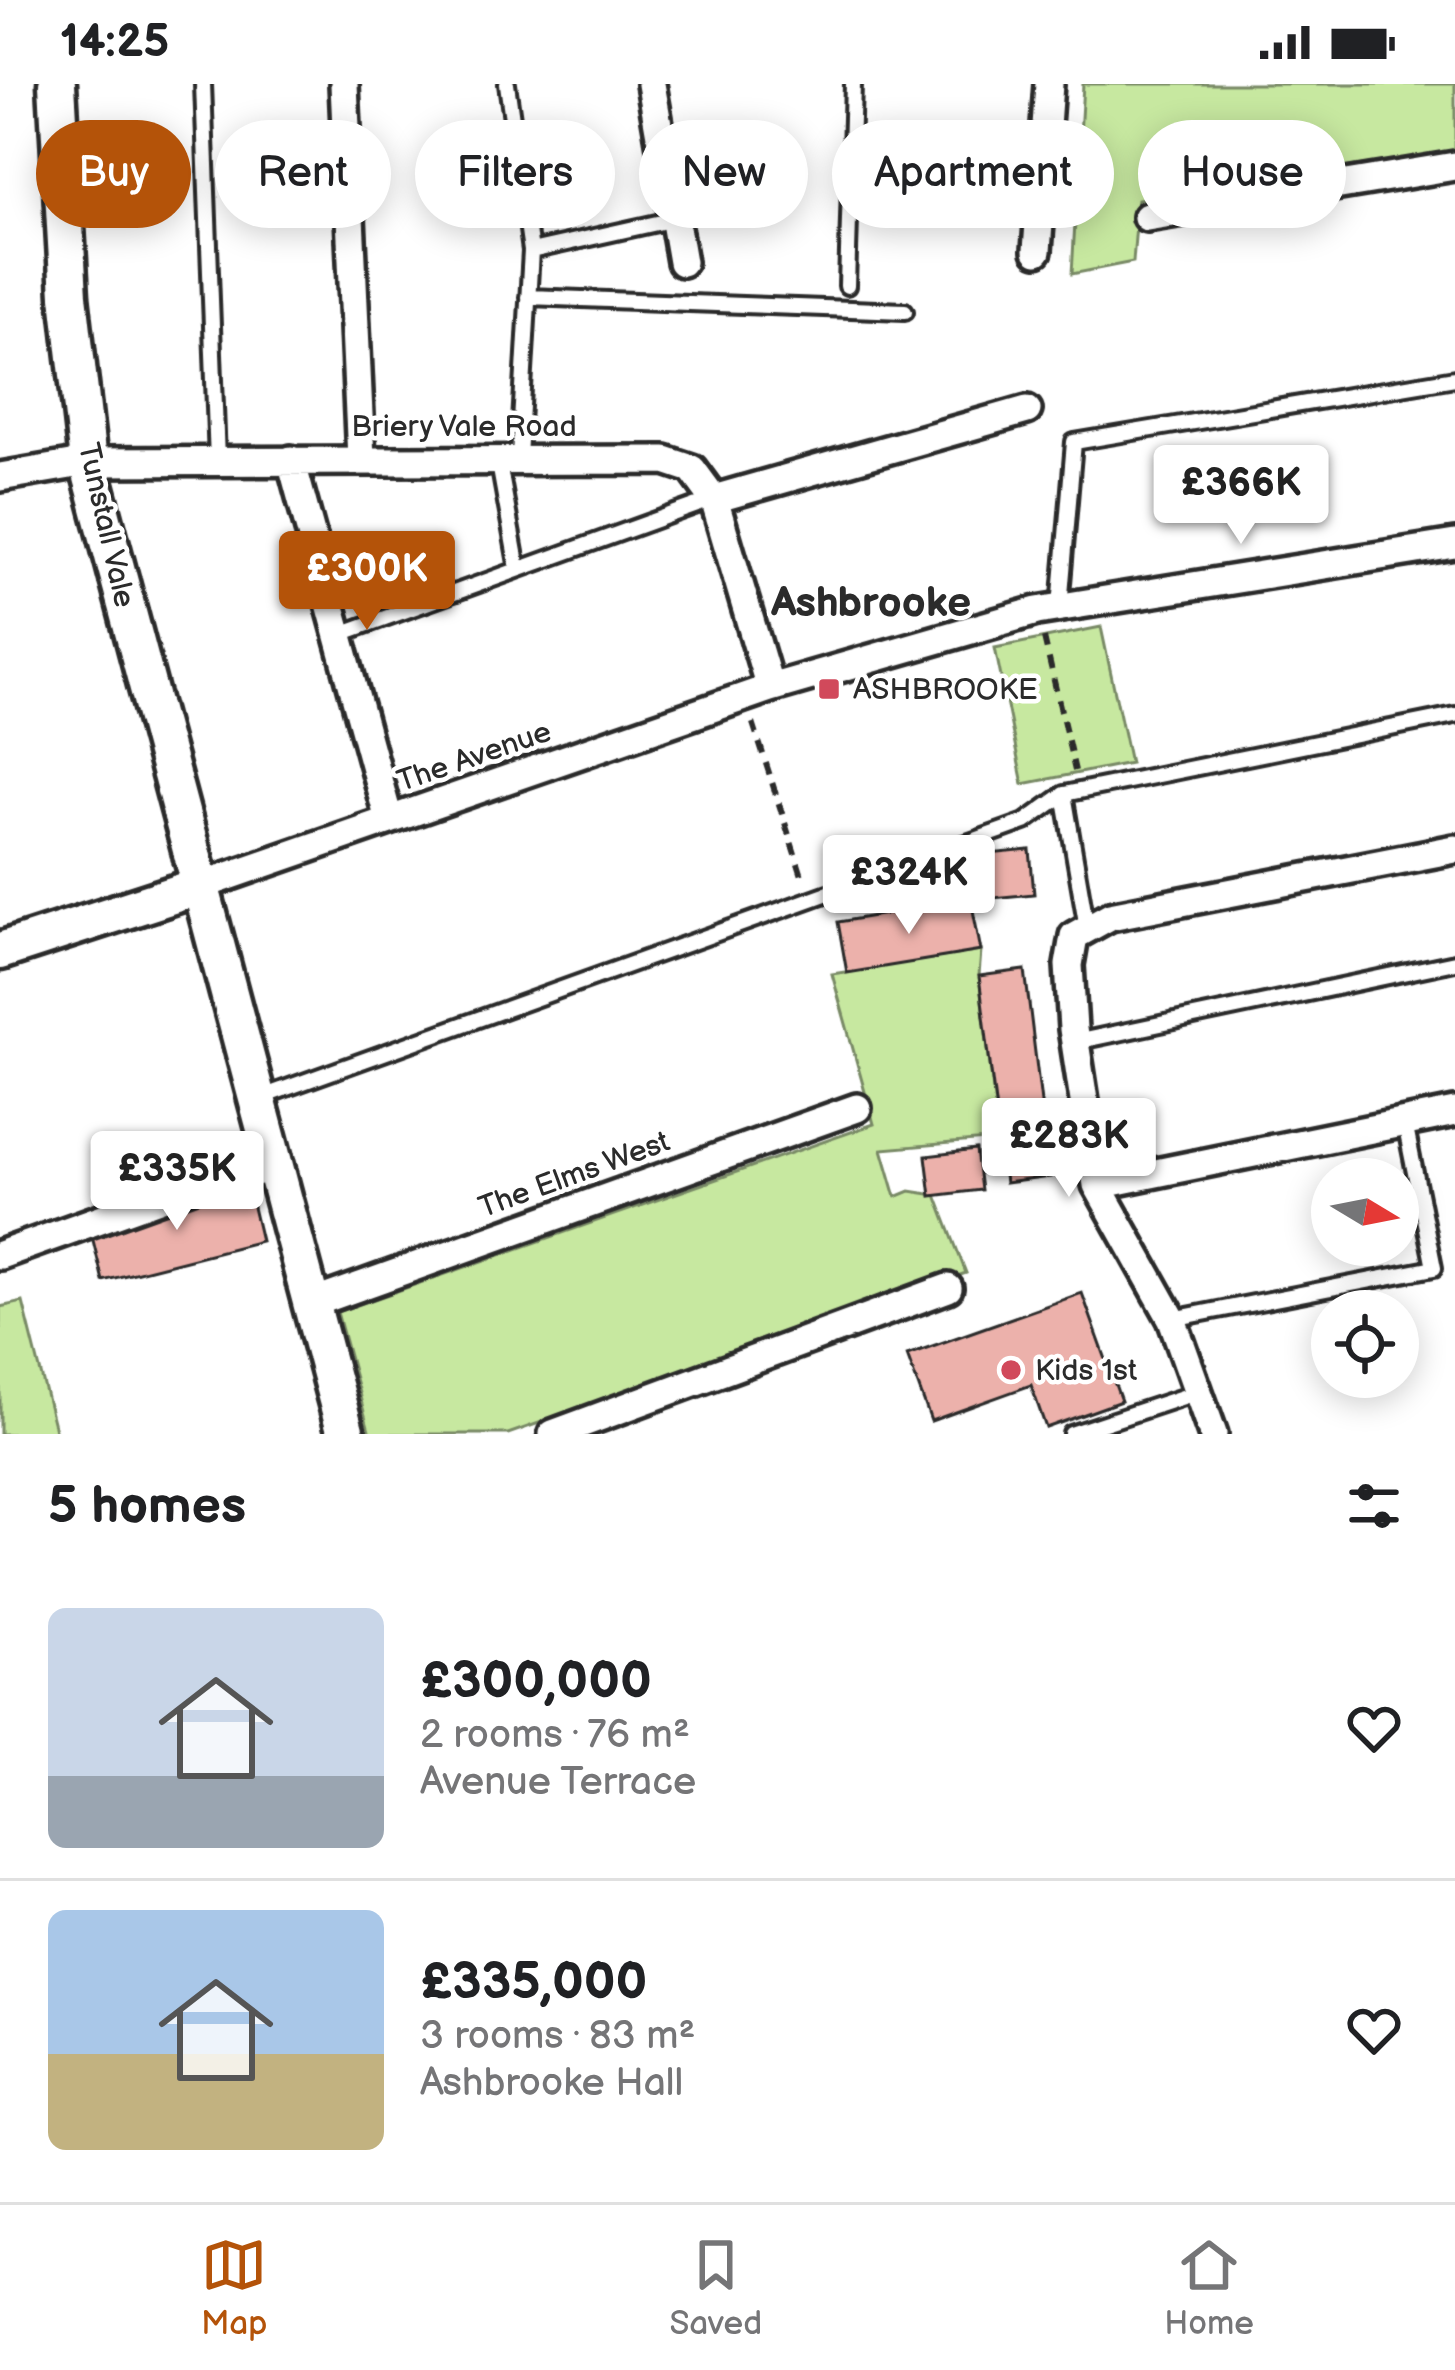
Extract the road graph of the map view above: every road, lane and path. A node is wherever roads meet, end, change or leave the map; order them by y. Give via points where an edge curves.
1 (57, 84) edge
2 (203, 84) edge
3 (344, 84) edge
4 (507, 84) edge
5 (651, 84) edge
6 (853, 84) edge
7 (1049, 84) edge
8 (657, 120) edge
9 (1455, 166) edge
10 (1346, 184) edge
11 (639, 227) edge
12 (676, 228) edge
13 (531, 251) junction
14 (1037, 251) dead end
15 (682, 262) dead end
16 (848, 286) dead end
17 (528, 297) junction
18 (905, 311) dead end
19 (1455, 379) edge
20 (1027, 410) dead end
21 (508, 458) junction
22 (361, 459) junction
23 (291, 460) junction
24 (217, 461) junction
25 (88, 463) junction
26 (0, 477) edge
27 (714, 500) junction
28 (1455, 544) edge
29 (518, 569) junction
30 (1049, 609) junction
31 (335, 636) junction
32 (757, 692) junction
33 (1455, 715) edge
34 (1072, 792) junction
35 (389, 820) junction
36 (1455, 849) edge
37 (200, 886) junction
38 (810, 899) junction
39 (1080, 932) junction
40 (0, 951) edge
41 (1455, 962) edge
42 (1076, 1042) junction
43 (258, 1099) junction
44 (857, 1108) dead end
45 (1455, 1112) edge
46 (1405, 1123) junction
47 (276, 1168) junction
48 (1097, 1185) junction
49 (0, 1255) edge
50 (948, 1288) dead end
51 (313, 1303) junction
52 (1172, 1319) junction
53 (1198, 1393) junction
54 (346, 1434) edge
55 (553, 1434) edge
56 (1072, 1434) edge
57 (1213, 1434) edge

1 - 25 street, Tunstall Vale via 68,296
2 - 24 lane
3 - 22 street
4 - 13 lane
5 - 8 street
6 - 16 lane
7 - 14 street
9 - 10 street
11 - 13 lane
12 - 15 street
13 - 17 lane
17 - 18 lane
17 - 21 lane
19 - 30 lane via 1074,442
20 - 27 street
21 - 22 street, Briery Vale Road
21 - 27 street, Briery Vale Road via 679,462 702,477
21 - 29 lane
22 - 23 street, Briery Vale Road
23 - 24 street, Briery Vale Road
23 - 31 street
24 - 25 street, Briery Vale Road
25 - 26 street, Briery Vale Road
25 - 37 street, Tunstall Vale
27 - 29 lane
27 - 32 street
28 - 30 street, The Avenue
29 - 31 lane
30 - 32 street, The Avenue
30 - 34 path
31 - 35 street
32 - 35 street, The Avenue
32 - 38 path
33 - 34 lane
34 - 38 lane via 1025,822
34 - 39 lane
35 - 37 street, The Avenue
36 - 39 street via 1110,916
37 - 40 street
37 - 43 street, Tunstall Vale
38 - 43 lane
39 - 42 street via 1069,965
41 - 42 lane
42 - 48 street
43 - 47 street, Tunstall Vale
44 - 51 street, The Elms West
45 - 46 street
46 - 48 street
46 - 52 lane via 1434,1268
47 - 49 street via 206,1181
47 - 51 street, Tunstall Vale
48 - 52 street
50 - 55 street
51 - 54 street, Tunstall Vale
52 - 53 street
53 - 56 lane
53 - 57 street

